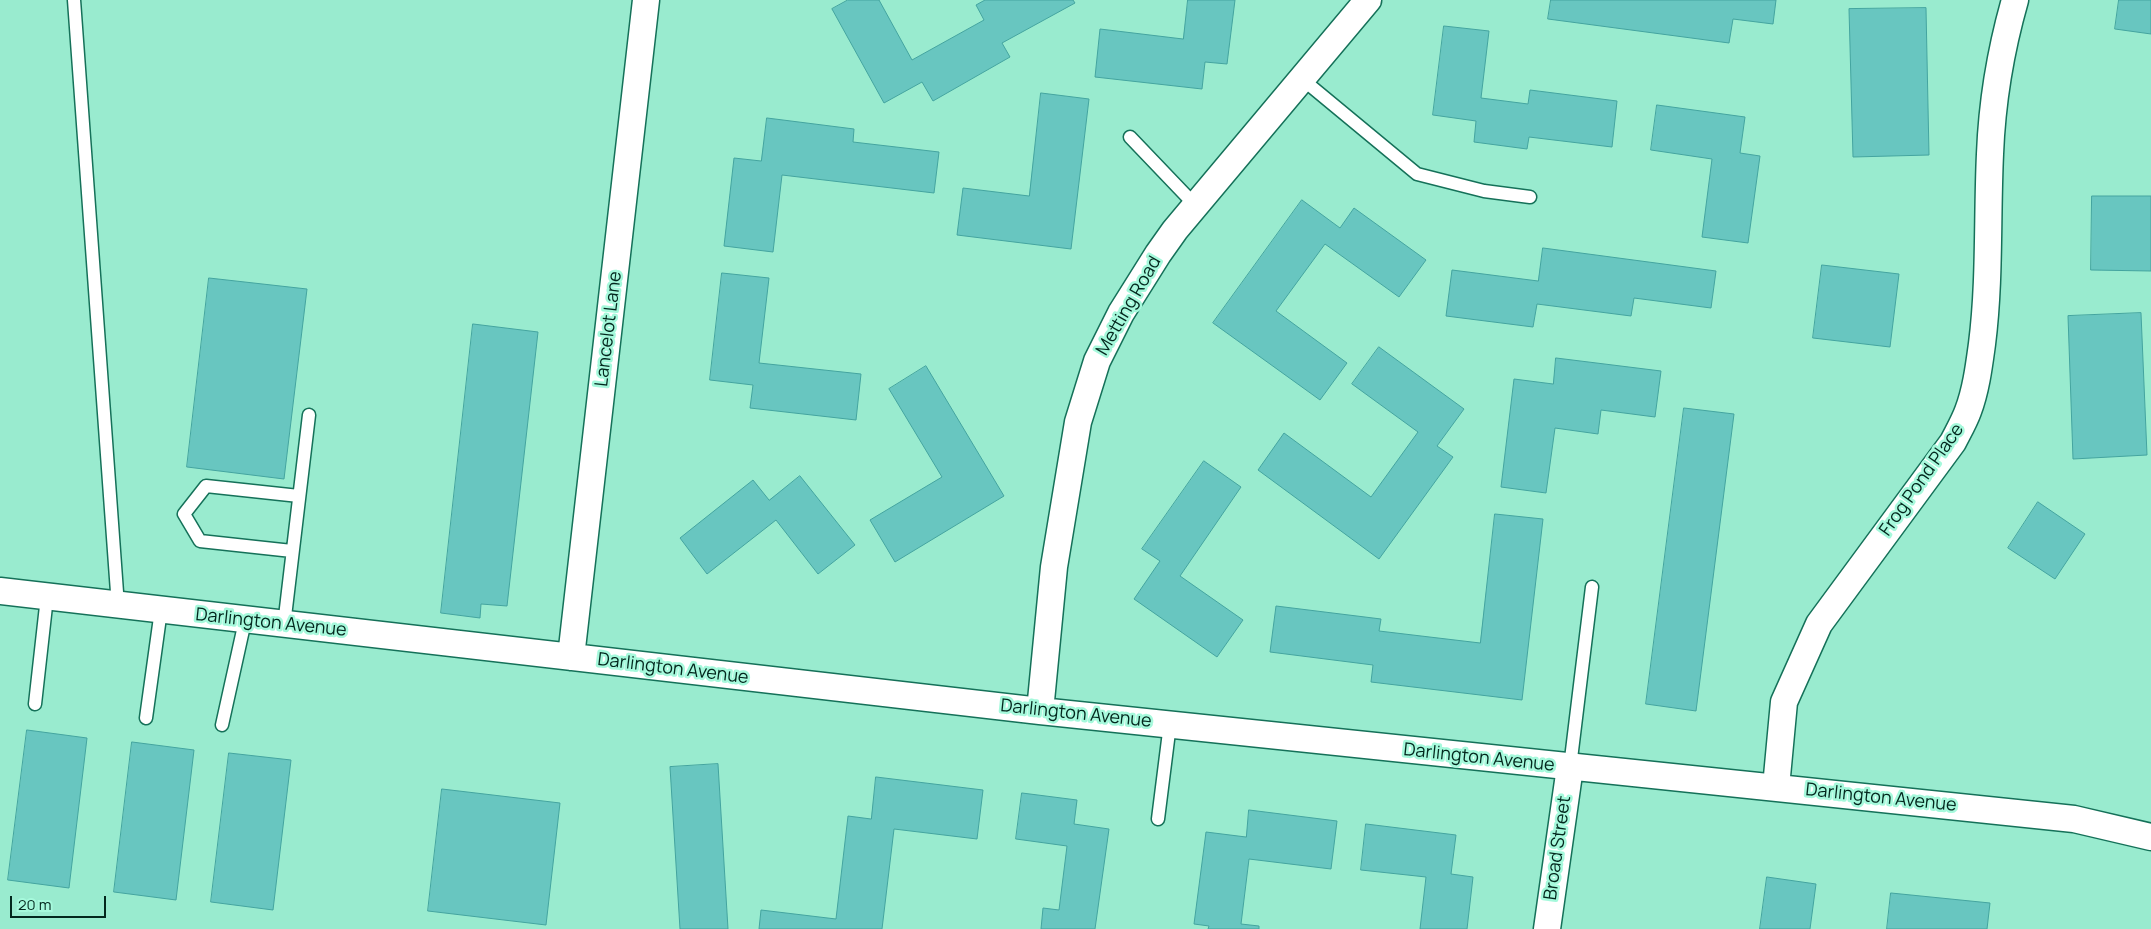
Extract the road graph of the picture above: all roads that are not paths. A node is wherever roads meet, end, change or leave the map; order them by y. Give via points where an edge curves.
1 (74, 0) edge
2 (646, 0) edge
3 (1368, 0) edge
4 (2015, 0) edge
5 (1301, 78) junction
6 (1130, 137) dead end
7 (1530, 197) dead end
8 (1195, 205) junction
9 (309, 415) dead end
10 (299, 496) junction
11 (292, 551) junction
12 (1592, 587) dead end
13 (0, 591) edge
14 (47, 597) junction
15 (118, 606) junction
16 (161, 610) junction
17 (245, 621) junction
18 (284, 625) junction
19 (571, 657) junction
20 (35, 704) dead end
21 (1040, 711) junction
22 (146, 718) dead end
23 (1170, 724) junction
24 (222, 725) dead end
25 (1570, 767) junction
26 (1776, 788) junction
27 (1158, 819) dead end
28 (2151, 837) edge
29 (1547, 929) edge

1 - 15 lane
2 - 19 street, Lancelot Lane
3 - 5 street, Metting Road
4 - 26 street, Frog Pond Place via 1993,114 1986,310 1980,365 1968,411 1953,442 1819,624 1784,702
5 - 7 lane via 1417,174 1484,191
5 - 8 street, Metting Road
6 - 8 lane
8 - 21 street, Metting Road via 1158,254 1121,313 1097,361 1078,422 1054,567
9 - 10 lane
10 - 11 lane
10 - 11 lane via 206,486 184,514 200,541
11 - 18 lane
12 - 25 lane
13 - 14 street, Darlington Avenue
14 - 15 street, Darlington Avenue
14 - 20 lane
15 - 16 street, Darlington Avenue
16 - 17 street, Darlington Avenue
16 - 22 lane
17 - 18 street, Darlington Avenue
17 - 24 lane
18 - 19 street, Darlington Avenue
19 - 21 street, Darlington Avenue
21 - 23 street, Darlington Avenue
23 - 25 street, Darlington Avenue
23 - 27 lane
25 - 26 street, Darlington Avenue
25 - 29 street, Broad Street
26 - 28 street, Darlington Avenue via 2074,819

